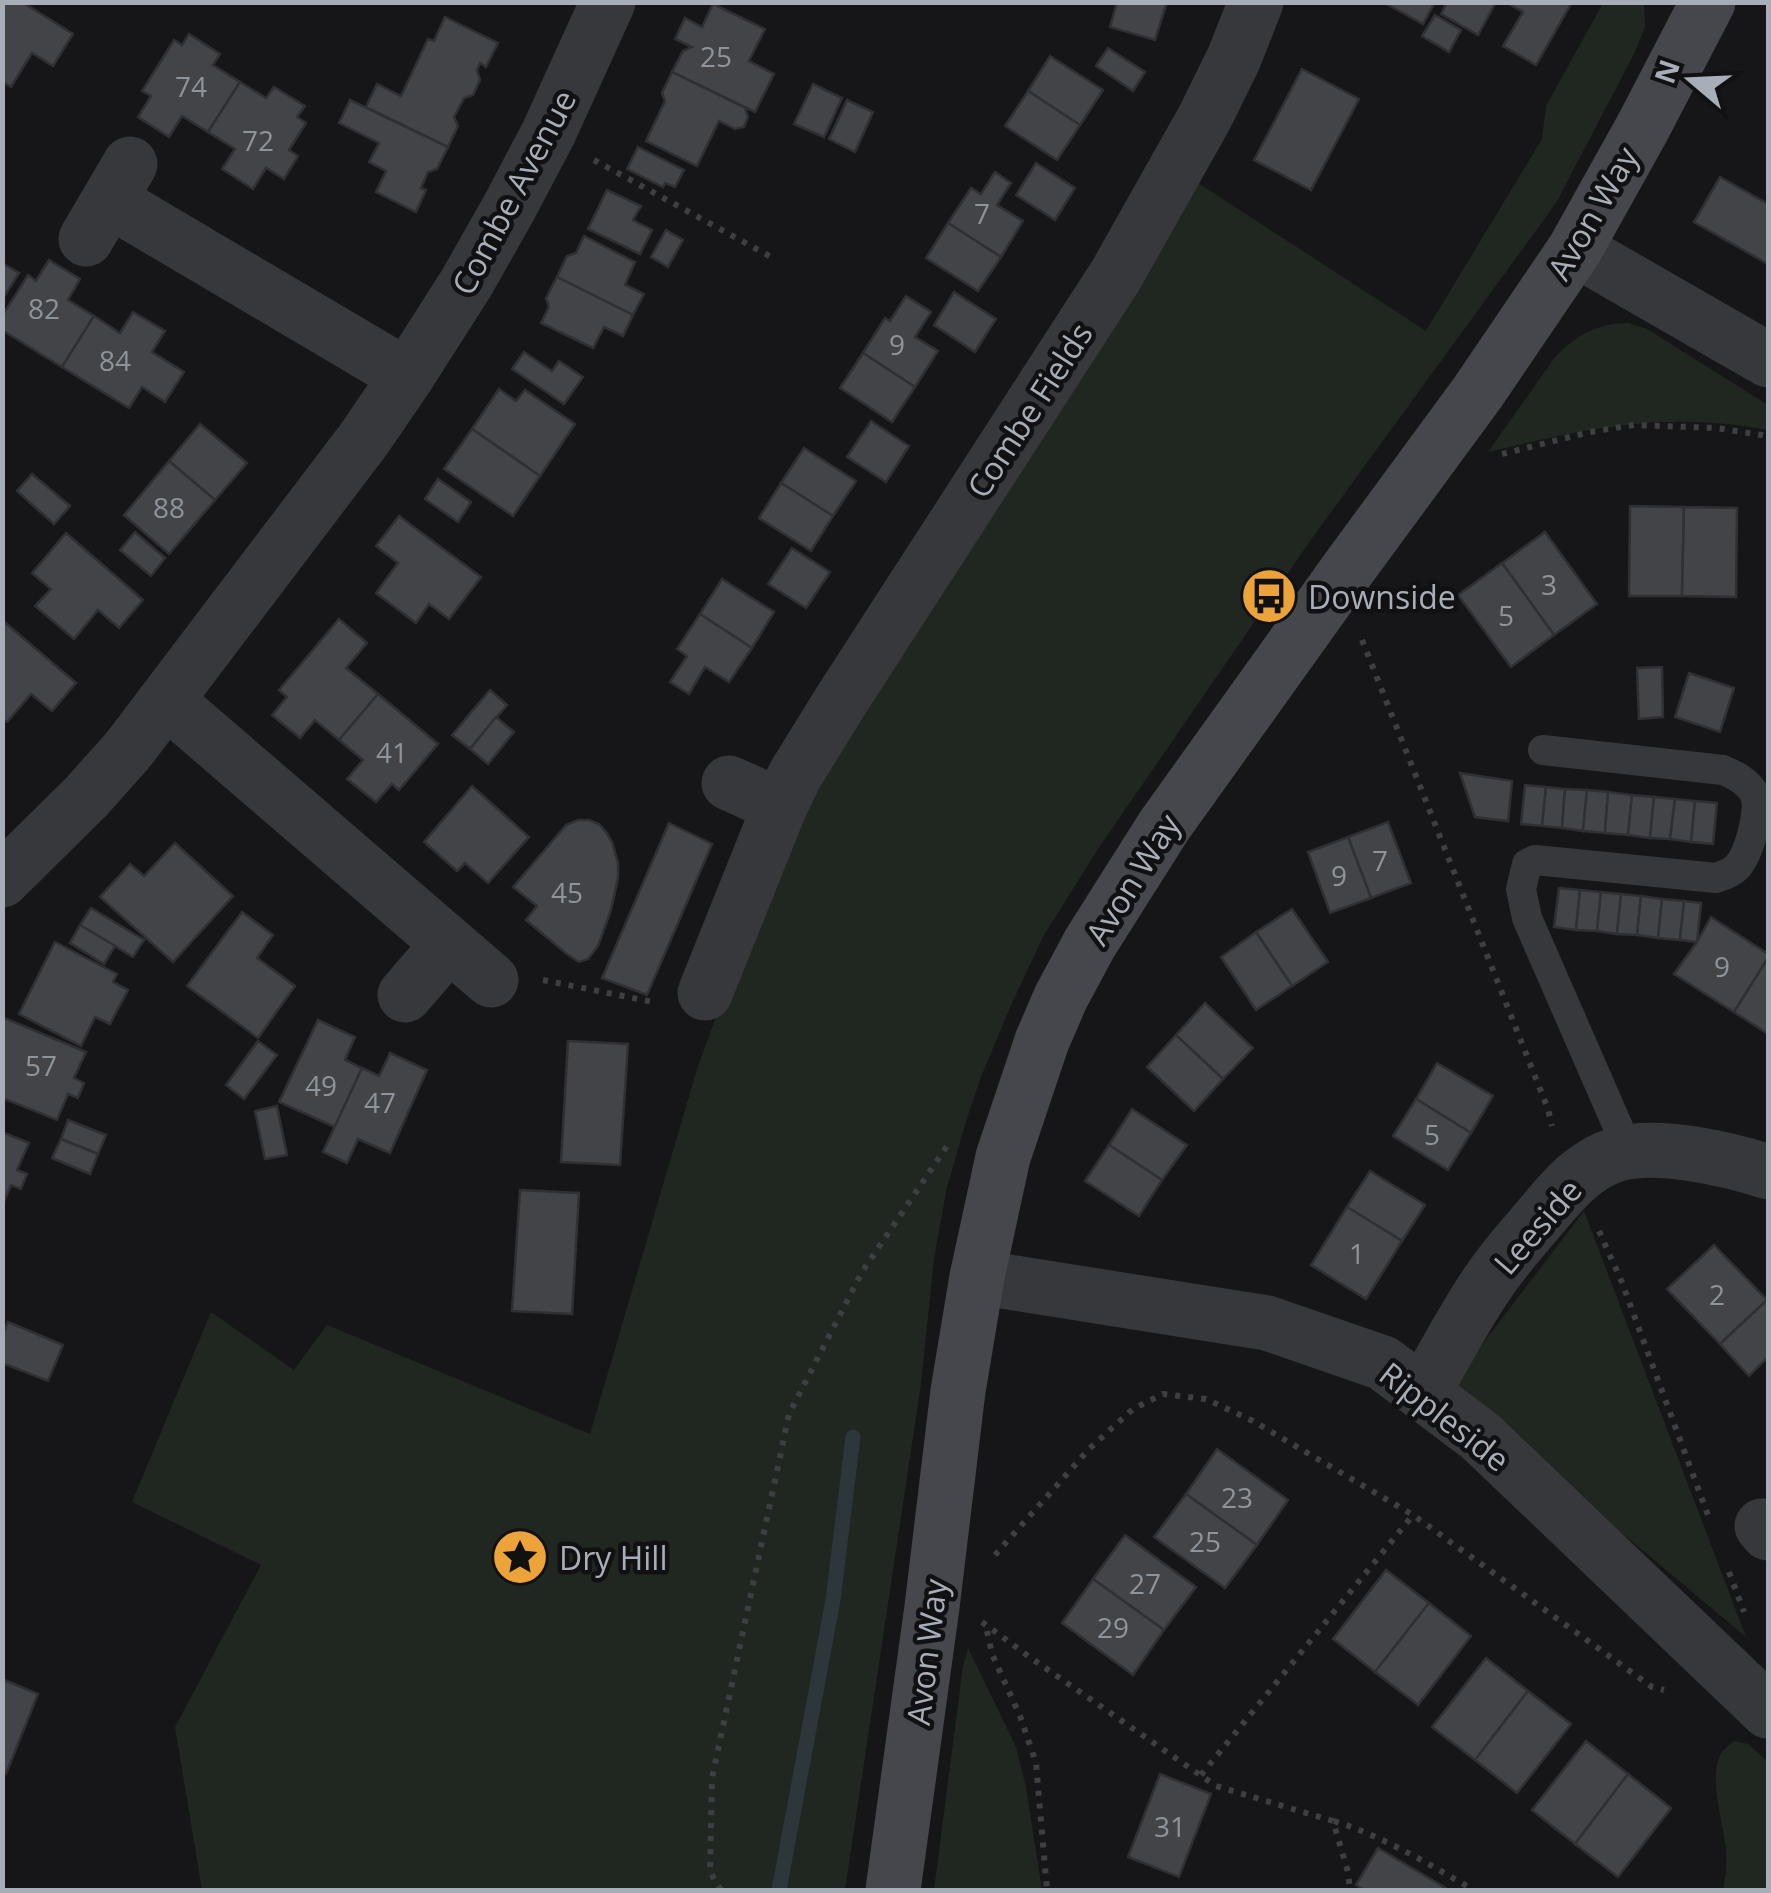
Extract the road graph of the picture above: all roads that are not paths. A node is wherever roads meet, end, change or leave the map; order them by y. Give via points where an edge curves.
1 (608, 2) edge
2 (1256, 2) edge
3 (1708, 2) edge
4 (108, 201) dead end
5 (1575, 249) junction
6 (1768, 360) edge
7 (407, 376) junction
8 (167, 701) junction
9 (1543, 750) dead end
10 (728, 783) dead end
11 (780, 806) junction
12 (2, 880) edge
13 (448, 944) junction
14 (513, 980) road end
15 (405, 995) dead end
16 (683, 998) road end
17 (1629, 1152) junction
18 (1768, 1172) edge
19 (977, 1278) junction
20 (1423, 1393) junction
21 (1768, 1710) edge
22 (893, 1890) edge

1 - 7 street, Combe Avenue via 548,134
2 - 11 street, Combe Fields via 1206,118 1116,275
3 - 5 street, Avon Way
4 - 7 street
5 - 6 street
5 - 19 street, Avon Way via 1144,856 1090,944 1061,997 1022,1098
7 - 8 street, Combe Avenue
8 - 12 street, Combe Avenue via 86,797
8 - 13 street
9 - 17 lane via 1723,770 1755,797 1756,817 1742,858 1735,870 1716,878 1527,864 1521,894 1527,918
10 - 11 street
11 - 16 street, Combe Fields
13 - 14 street
13 - 15 street
17 - 18 street, Leeside via 1694,1154
17 - 20 street, Leeside via 1571,1182 1490,1279
19 - 20 street, Rippleside via 1267,1324 1383,1364
19 - 22 street, Avon Way
20 - 21 street, Rippleside via 1481,1437

